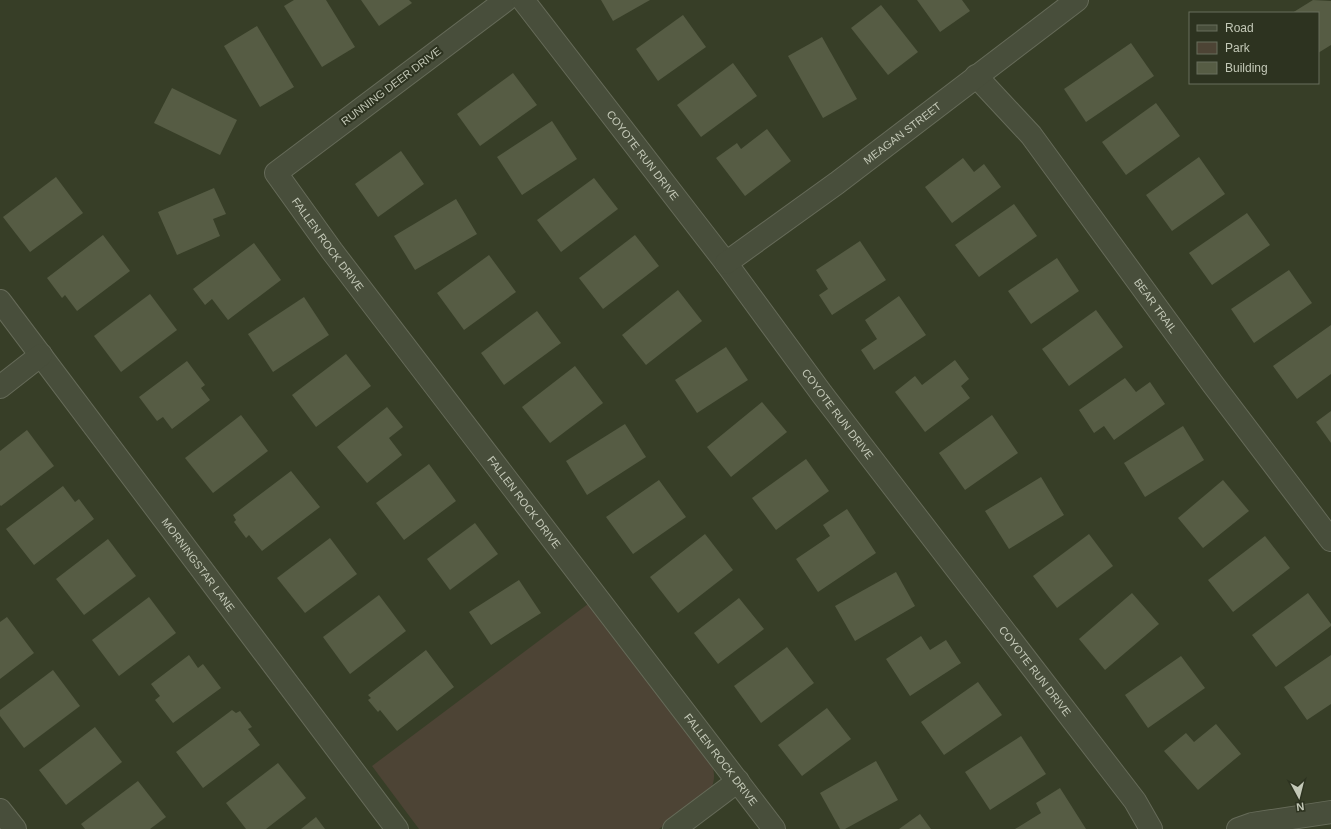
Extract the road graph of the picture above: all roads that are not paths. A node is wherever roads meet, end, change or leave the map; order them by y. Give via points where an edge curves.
1 (506, 0) edge
2 (523, 0) edge
3 (1077, 0) edge
4 (976, 76) junction
5 (276, 173) joint
6 (726, 264) junction
7 (0, 301) edge
8 (41, 355) junction
9 (0, 387) edge
10 (1331, 540) edge
11 (738, 780) junction
12 (0, 810) edge
13 (1331, 812) edge
14 (15, 829) edge
15 (397, 829) edge
16 (674, 829) edge
17 (774, 829) edge
18 (1150, 829) edge
19 (1238, 829) edge

1 - 5 street, RUNNING DEER DRIVE
2 - 6 street, COYOTE RUN DRIVE
3 - 4 street, MEAGAN STREET
4 - 6 street, MEAGAN STREET
4 - 10 street, BEAR TRAIL via 1031,135 1212,383
5 - 11 street, FALLEN ROCK DRIVE via 332,251
6 - 18 street, COYOTE RUN DRIVE via 822,394 1136,801
7 - 8 street, MORNINGSTAR LANE
8 - 9 street
8 - 15 street, MORNINGSTAR LANE
11 - 16 street
11 - 17 street, FALLEN ROCK DRIVE
12 - 14 street
13 - 19 street via 1252,824

